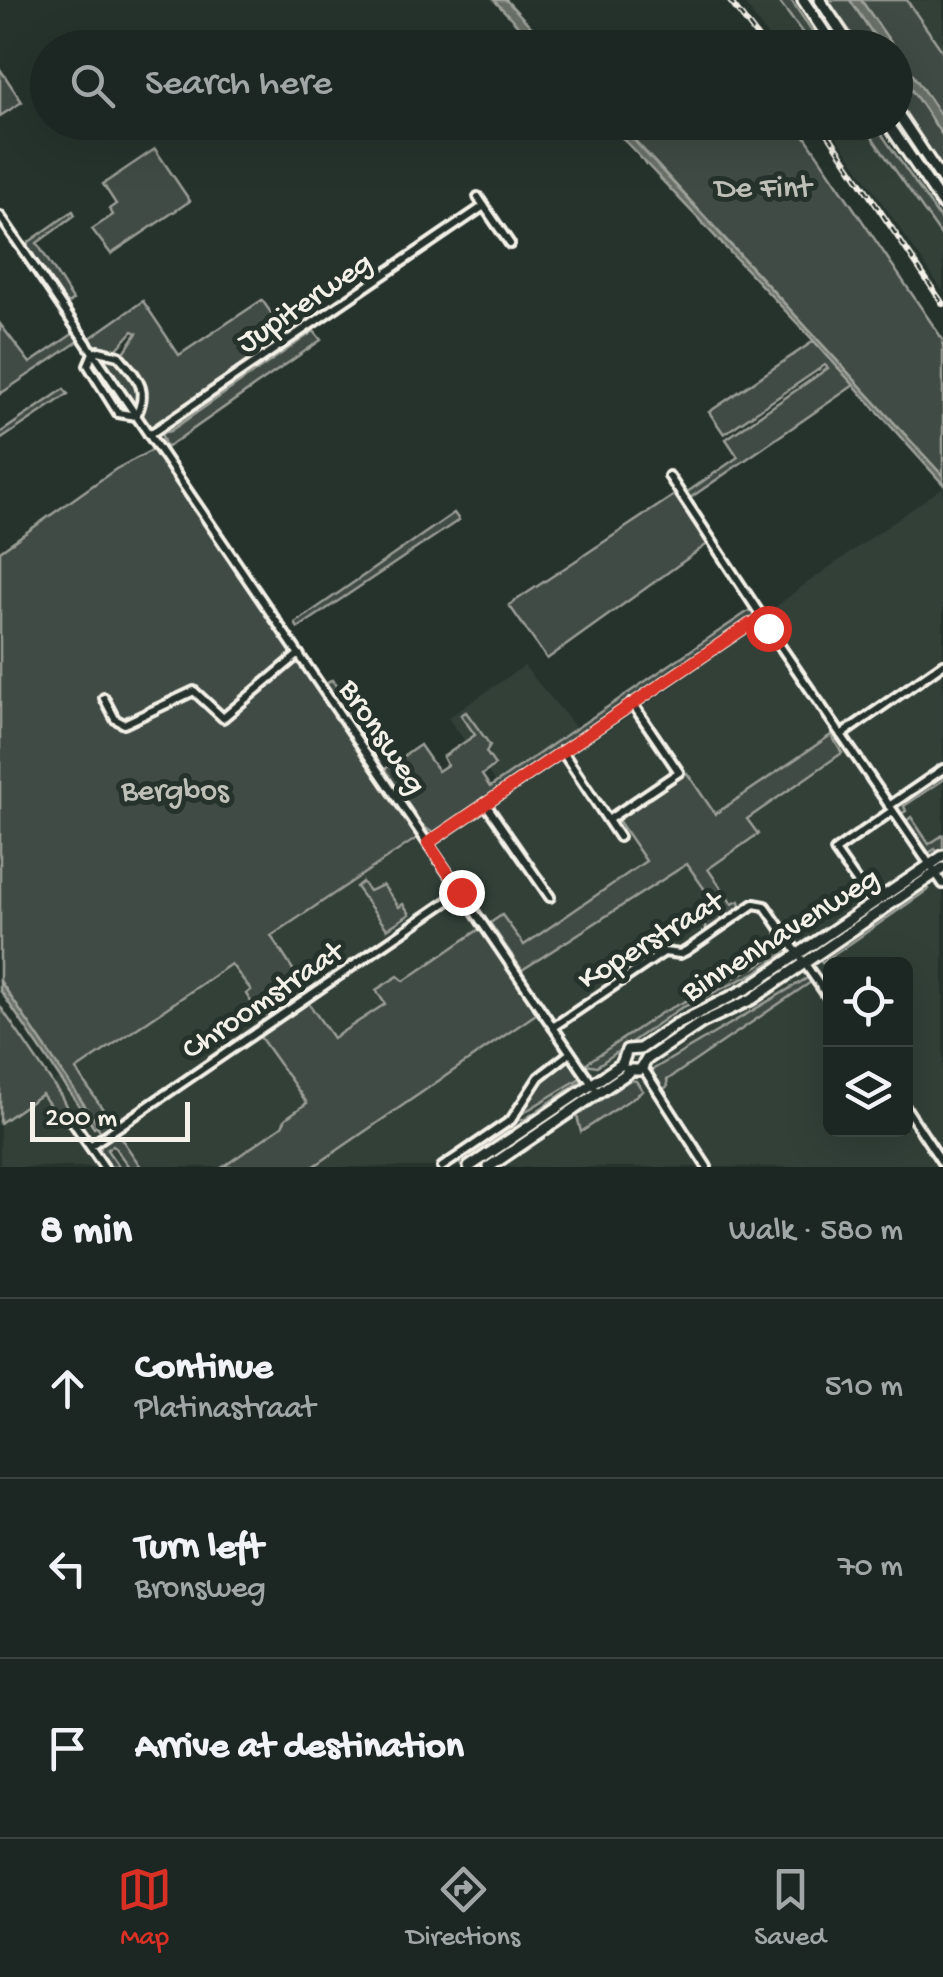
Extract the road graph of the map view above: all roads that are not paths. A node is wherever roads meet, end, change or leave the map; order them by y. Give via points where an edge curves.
1 (802, 0) edge
2 (820, 0) edge
3 (823, 30) edge
4 (840, 30) edge
5 (913, 137) edge
6 (899, 140) edge
7 (943, 181) edge
8 (478, 197) dead end
9 (943, 205) edge
10 (484, 206) junction
11 (0, 216) edge
12 (510, 244) dead end
13 (93, 353) junction
14 (136, 416) junction
15 (150, 435) junction
16 (668, 476) dead end
17 (760, 618) junction
18 (299, 654) junction
19 (943, 664) edge
20 (104, 698) dead end
21 (632, 703) junction
22 (841, 735) junction
23 (562, 751) junction
24 (943, 769) edge
25 (485, 803) junction
26 (890, 809) junction
27 (608, 820) junction
28 (619, 838) dead end
29 (428, 843) junction
30 (943, 856) edge
31 (936, 869) edge
32 (943, 884) edge
33 (461, 892) junction
34 (866, 895) dead end
35 (550, 897) dead end
36 (803, 959) junction
37 (823, 989) edge
38 (553, 1027) junction
39 (570, 1053) junction
40 (638, 1066) junction
41 (592, 1083) junction
42 (598, 1093) junction
43 (913, 1119) edge
44 (73, 1122) dead end
45 (90, 1146) junction
46 (943, 1164) edge
47 (104, 1167) edge
48 (442, 1167) edge
49 (469, 1167) edge
50 (489, 1167) edge
51 (707, 1167) edge

1 - 3 main road
2 - 4 main road
5 - 7 main road
6 - 9 main road
8 - 10 street
10 - 12 street
10 - 15 street, Jupiterweg
11 - 13 street, Bronsweg
13 - 14 street, Bronsweg
13 - 14 street, Bronsweg via 91,373 118,413
13 - 14 street, Bronsweg via 119,356 139,384
14 - 15 street, Bronsweg
15 - 18 street, Bronsweg
16 - 17 street
17 - 21 street
17 - 22 street
18 - 20 street via 223,718 194,691 124,724
18 - 29 street, Bronsweg
19 - 22 street
21 - 23 street
21 - 27 street via 678,772
22 - 26 street
23 - 25 street
23 - 27 street
24 - 26 street
25 - 29 street
25 - 35 street
26 - 31 street
26 - 34 street via 835,851
27 - 28 street
29 - 33 street, Bronsweg
30 - 31 main road, Binnenhavenweg
31 - 32 street
31 - 36 main road, Binnenhavenweg
33 - 38 street, Bronsweg
33 - 45 street, Chroomstraat
36 - 37 street
36 - 38 street, Koperstraat via 765,906 754,904 680,954 664,952
36 - 40 main road, Binnenhavenweg via 752,1000 701,1023
38 - 39 street, Bronsweg
39 - 41 street, Bronsweg
39 - 48 street via 539,1078 512,1120
40 - 41 main road, Binnenhavenweg
40 - 42 main road, Binnenhavenweg
40 - 51 street
41 - 42 street, Bronsweg
41 - 49 main road, Binnenhavenweg
42 - 50 main road, Binnenhavenweg
43 - 46 street
44 - 45 street
45 - 47 street

